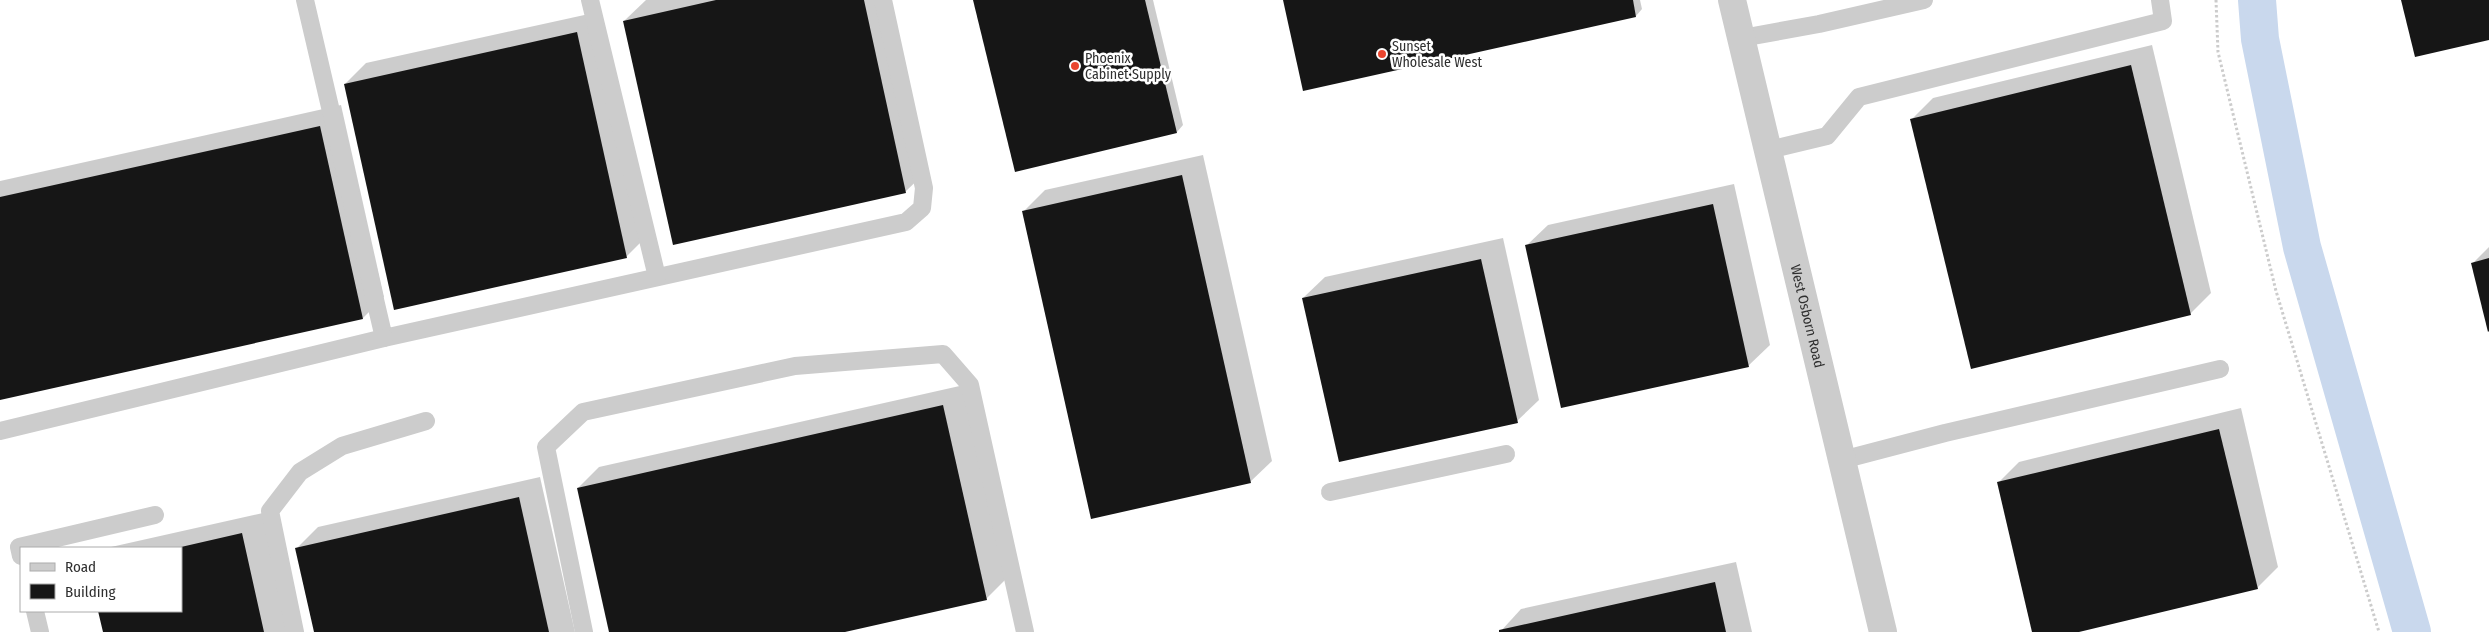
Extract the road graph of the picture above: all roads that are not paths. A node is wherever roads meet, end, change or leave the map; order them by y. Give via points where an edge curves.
1 (305, 0) edge
2 (590, 0) edge
3 (883, 0) edge
4 (1732, 0) edge
5 (1924, 0) edge
6 (2160, 0) edge
7 (1742, 38) junction
8 (1768, 150) junction
9 (657, 277) junction
10 (384, 338) junction
11 (2220, 369) dead end
12 (426, 421) dead end
13 (0, 431) edge
14 (1506, 454) dead end
15 (1842, 460) junction
16 (1330, 492) dead end
17 (156, 515) dead end
18 (23, 547) edge
19 (35, 612) edge
20 (40, 632) edge
21 (295, 632) edge
22 (584, 632) edge
23 (1025, 632) edge
24 (1883, 632) edge

1 - 10 lane
2 - 9 lane
3 - 9 lane via 924,188 922,208 906,222
4 - 7 street, West Osborn Road
5 - 7 lane
6 - 8 lane via 2163,21 1859,97 1827,136
7 - 8 street, West Osborn Road
8 - 15 street, West Osborn Road
9 - 10 lane
10 - 13 lane
11 - 15 lane
12 - 21 lane via 342,446 300,472 270,510
14 - 16 lane
15 - 24 street, West Osborn Road
17 - 18 lane
19 - 20 lane
22 - 23 lane via 546,447 583,412 795,366 943,354 970,385

